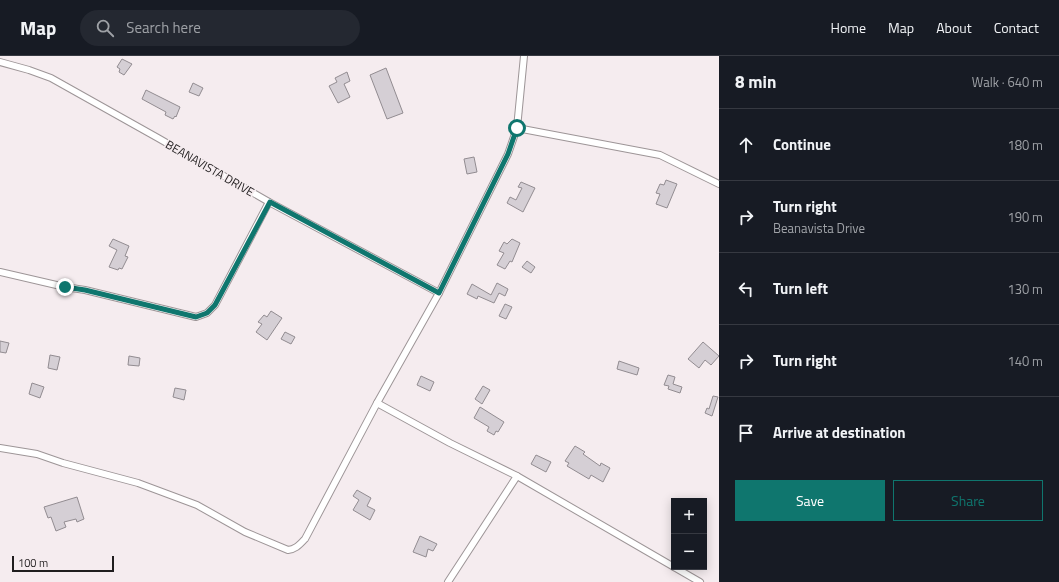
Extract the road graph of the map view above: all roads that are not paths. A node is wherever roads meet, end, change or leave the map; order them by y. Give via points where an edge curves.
1 (524, 56) edge
2 (0, 62) edge
3 (517, 128) junction
4 (719, 184) edge
5 (270, 202) junction
6 (0, 272) edge
7 (439, 293) junction
8 (377, 403) junction
9 (0, 448) edge
10 (517, 476) junction
11 (671, 565) edge
12 (679, 570) edge
13 (448, 582) edge
14 (700, 582) edge

1 - 3 street
2 - 5 street, BEANAVISTA DRIVE via 51,78
3 - 4 street via 660,155
3 - 7 street via 508,154
5 - 6 street via 215,305 207,313 196,317
5 - 7 street, BEANAVISTA DRIVE
7 - 8 street
8 - 9 street via 305,539 292,550 245,532 198,505 138,483 37,454
8 - 10 street
10 - 11 street
10 - 13 street
12 - 14 street

